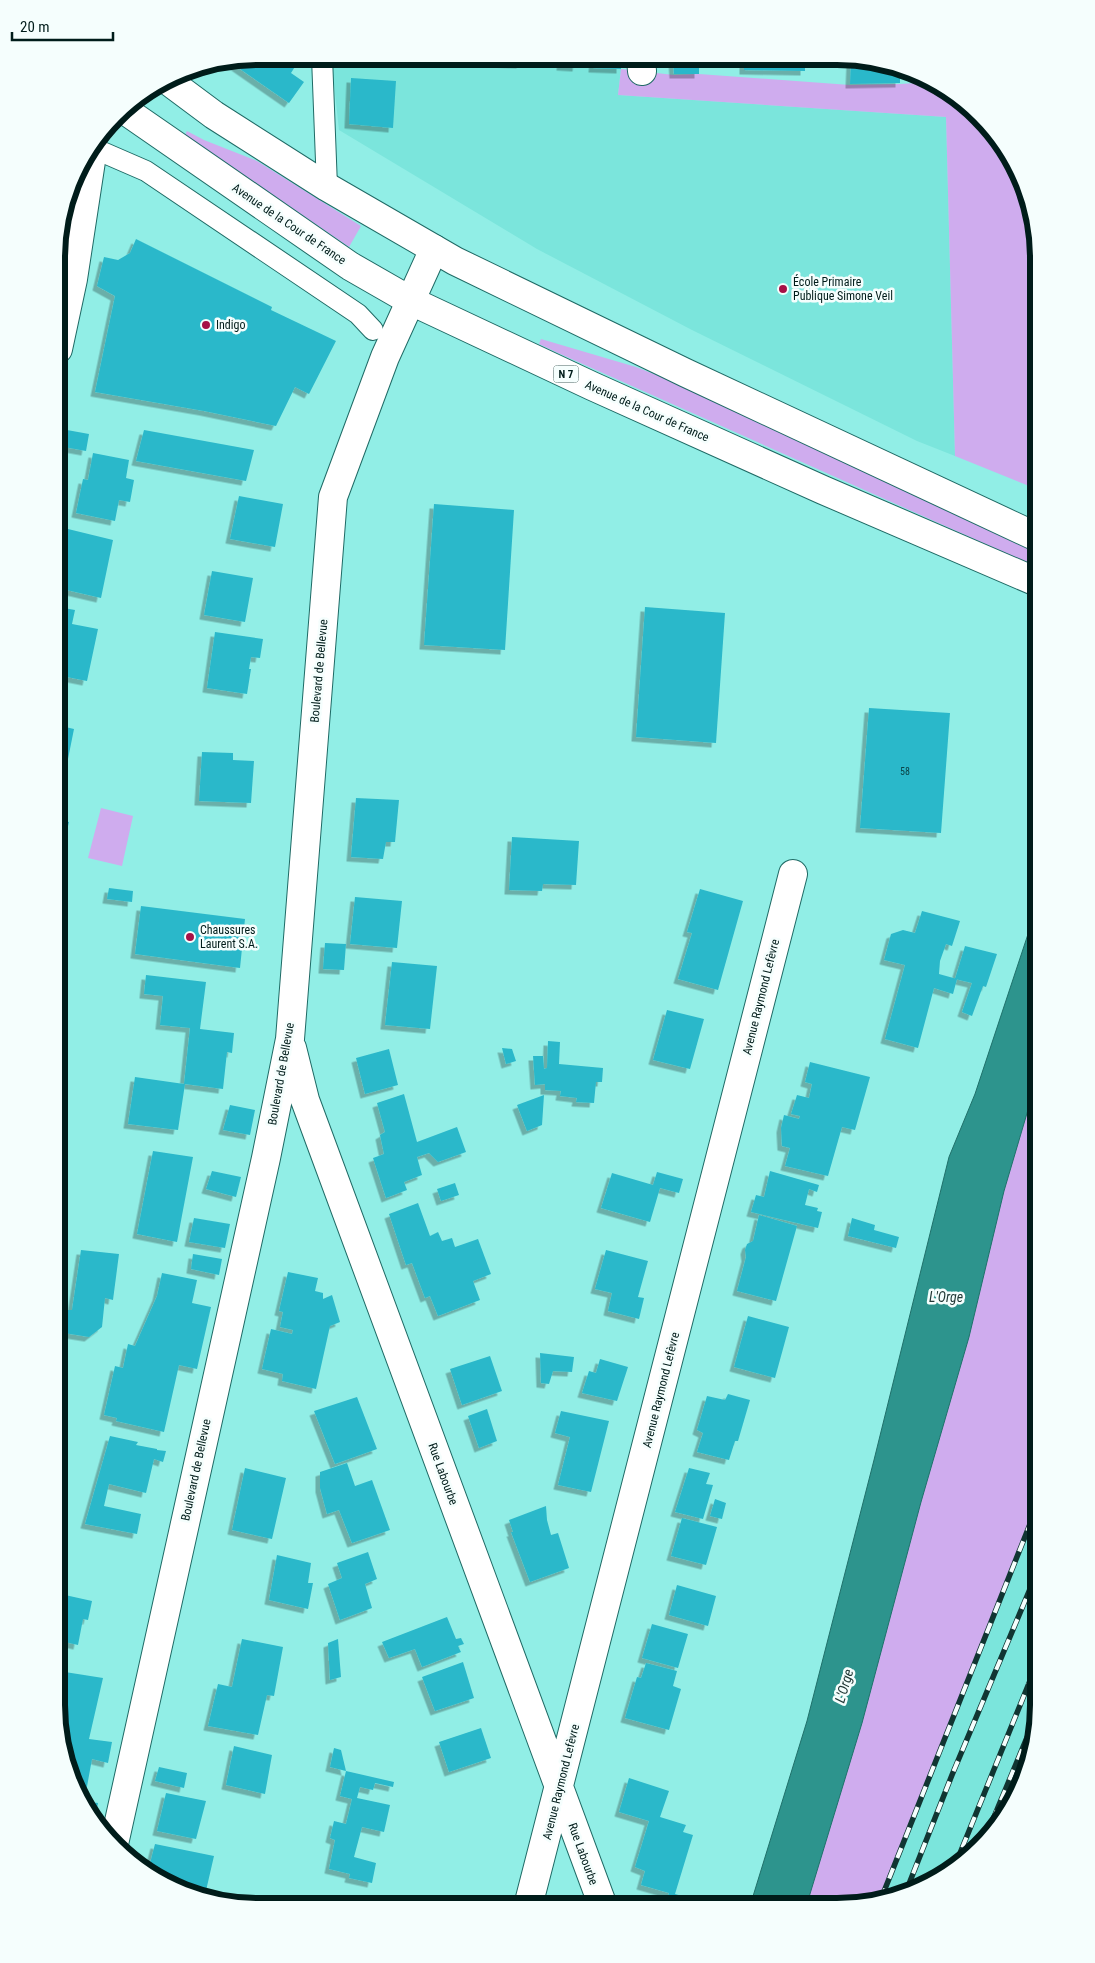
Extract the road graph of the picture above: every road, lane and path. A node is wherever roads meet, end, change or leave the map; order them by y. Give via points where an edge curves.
1 (322, 65) edge
2 (173, 85) edge
3 (130, 114) edge
4 (98, 150) edge
5 (91, 162) edge
6 (327, 187) junction
7 (434, 249) junction
8 (411, 301) junction
9 (65, 316) edge
10 (373, 330) dead end
11 (1030, 534) edge
12 (1030, 579) edge
13 (793, 874) dead end
14 (290, 1039) junction
15 (559, 1789) junction
16 (116, 1835) edge
17 (530, 1898) edge
18 (600, 1898) edge

1 - 6 lane
2 - 6 street via 214,115
3 - 8 street, Avenue de la Cour de France / N 7 via 350,266
4 - 10 lane via 146,171 358,314
5 - 9 street
6 - 7 street
7 - 8 street, Boulevard de Bellevue
7 - 11 street via 677,369
8 - 12 street, Avenue de la Cour de France / N 7 via 823,490
8 - 14 street, Boulevard de Bellevue via 385,357 333,497
13 - 15 street, Avenue Raymond Lefèvre
14 - 15 street, Rue Labourbe via 305,1100
14 - 16 street, Boulevard de Bellevue
15 - 17 street, Avenue Raymond Lefèvre
15 - 18 street, Rue Labourbe

